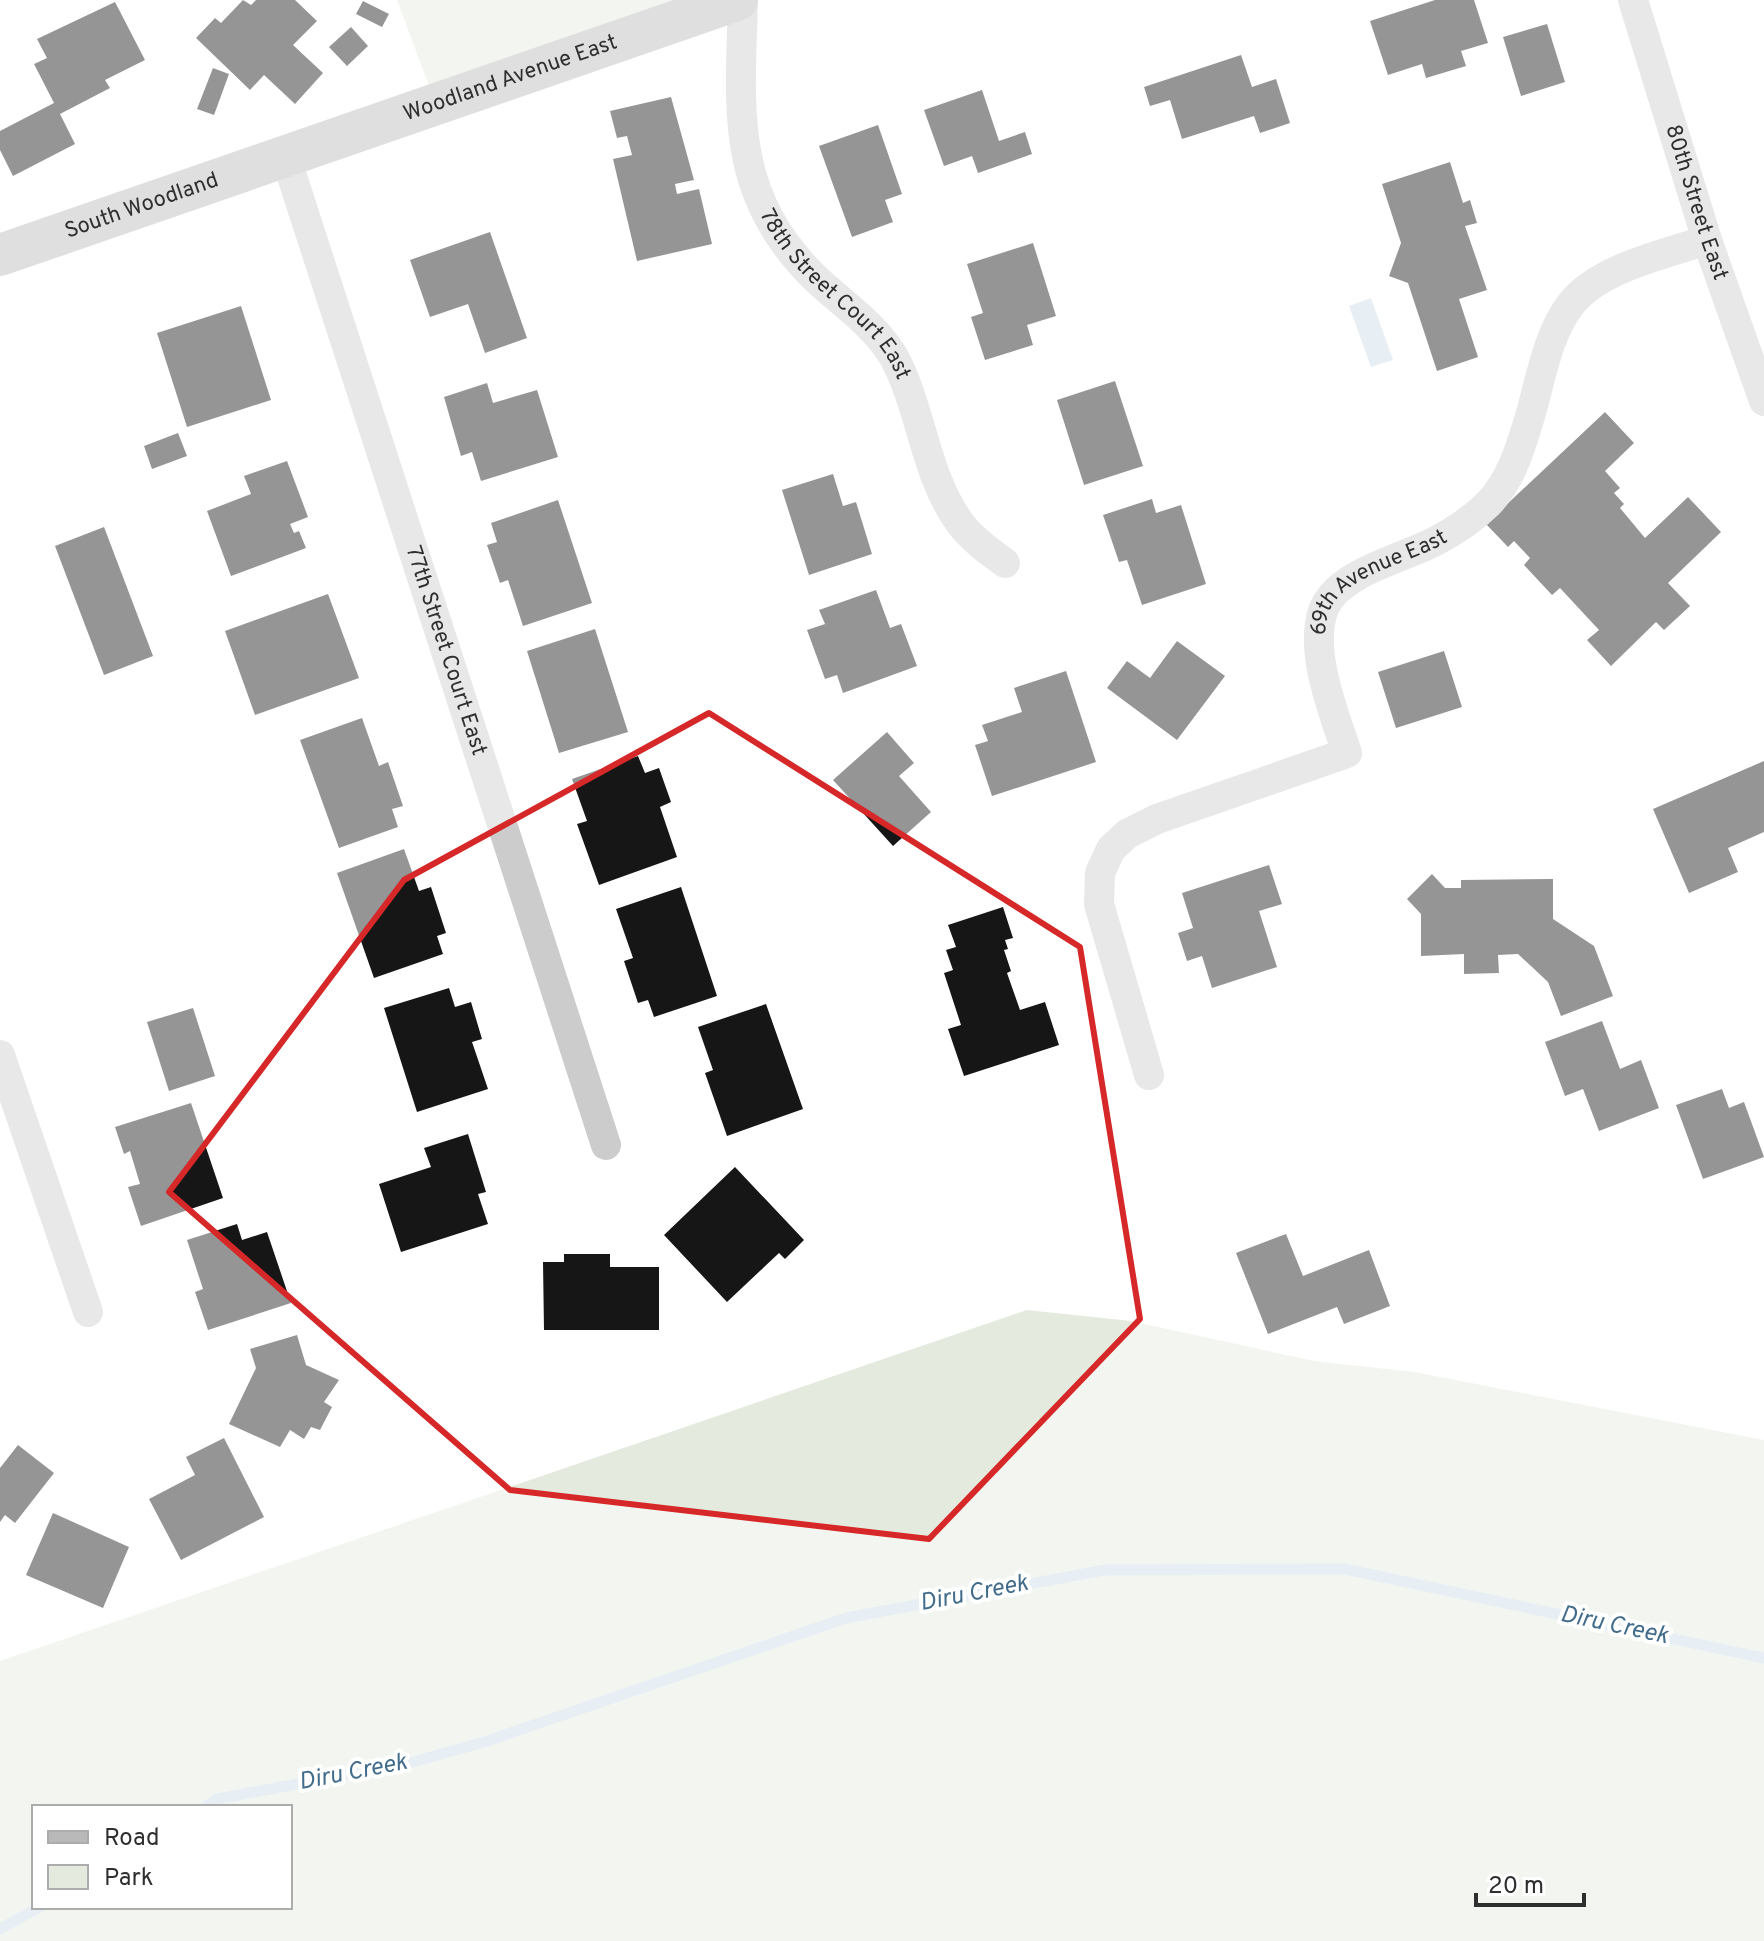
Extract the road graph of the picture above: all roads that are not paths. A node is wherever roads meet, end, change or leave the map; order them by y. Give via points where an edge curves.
1 (737, 0) edge
2 (743, 0) edge
3 (1633, 0) edge
4 (286, 158) junction
5 (1707, 240) junction
6 (0, 255) edge
7 (1764, 401) edge
8 (1005, 563) dead end
9 (0, 1055) edge
10 (1149, 1075) dead end
11 (606, 1145) dead end
12 (88, 1312) dead end

1 - 4 street, Woodland Avenue East
2 - 8 street, 78th Street Court East via 740,118 750,175 761,202 790,250 885,344 903,377 947,500 969,533
3 - 5 street, 80th Street East
4 - 6 street, South Woodland
4 - 11 street, 77th Street Court East
5 - 7 street, 80th Street East
5 - 10 street, 69th Avenue East via 1621,270 1578,296 1554,338 1520,452 1497,494 1455,530 1362,574 1327,602 1320,630 1322,676 1347,753 1157,819 1111,849 1100,873 1099,904
9 - 12 street

